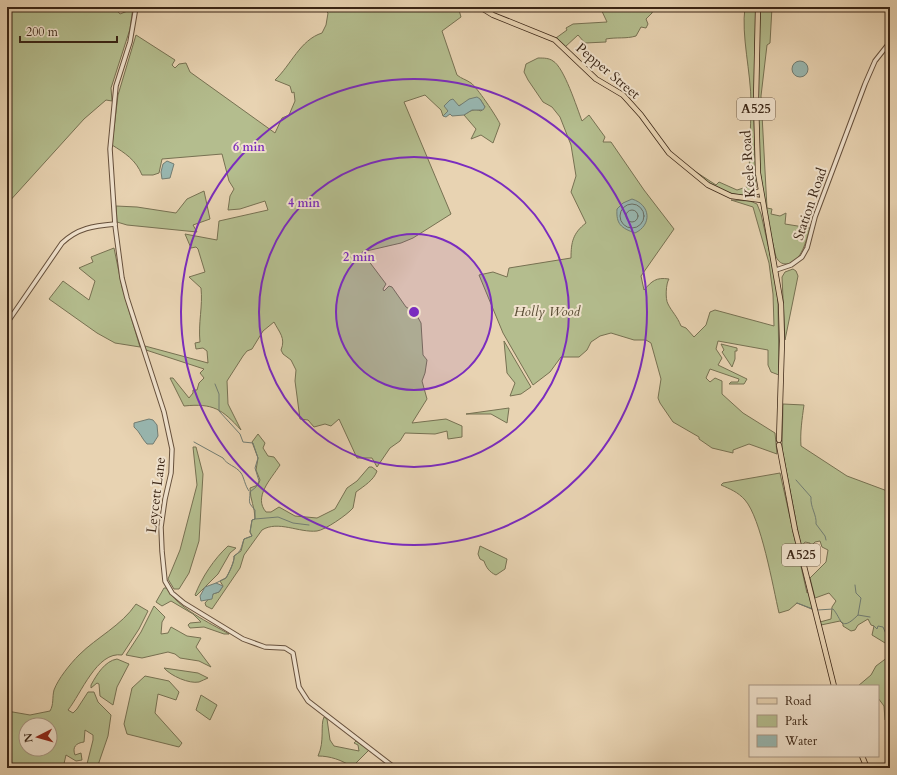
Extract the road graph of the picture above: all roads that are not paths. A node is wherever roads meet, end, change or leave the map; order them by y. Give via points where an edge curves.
1 (136, 7) edge
2 (480, 7) edge
3 (758, 7) edge
4 (890, 42) edge
5 (760, 191) junction
6 (744, 197) junction
7 (761, 200) junction
8 (115, 224) junction
9 (776, 270) junction
10 (7, 323) edge
11 (834, 685) edge
12 (862, 757) edge
13 (395, 768) edge
14 (867, 768) edge

1 - 8 street via 130,42 116,86 110,144
2 - 6 main road, Pepper Street via 493,15 555,40 590,74 623,95 642,115 669,153 686,168 723,193
3 - 5 main road, Keele Road / A525 via 756,101
4 - 9 street, Station Road via 875,61 865,84 807,248 802,257 791,265
5 - 6 main road
5 - 7 main road, Keele Road / A525
6 - 7 main road, Pepper Street
7 - 9 main road, Keele Road / A525
8 - 10 street via 88,227 72,234 62,243
8 - 13 street, Leycett Lane via 127,298 164,412 172,449 171,473 161,527 166,586 184,603 243,639 265,648 285,648 293,653 299,687 308,701
9 - 11 main road, A525 via 781,304 782,341 779,442 795,530
12 - 14 main road

